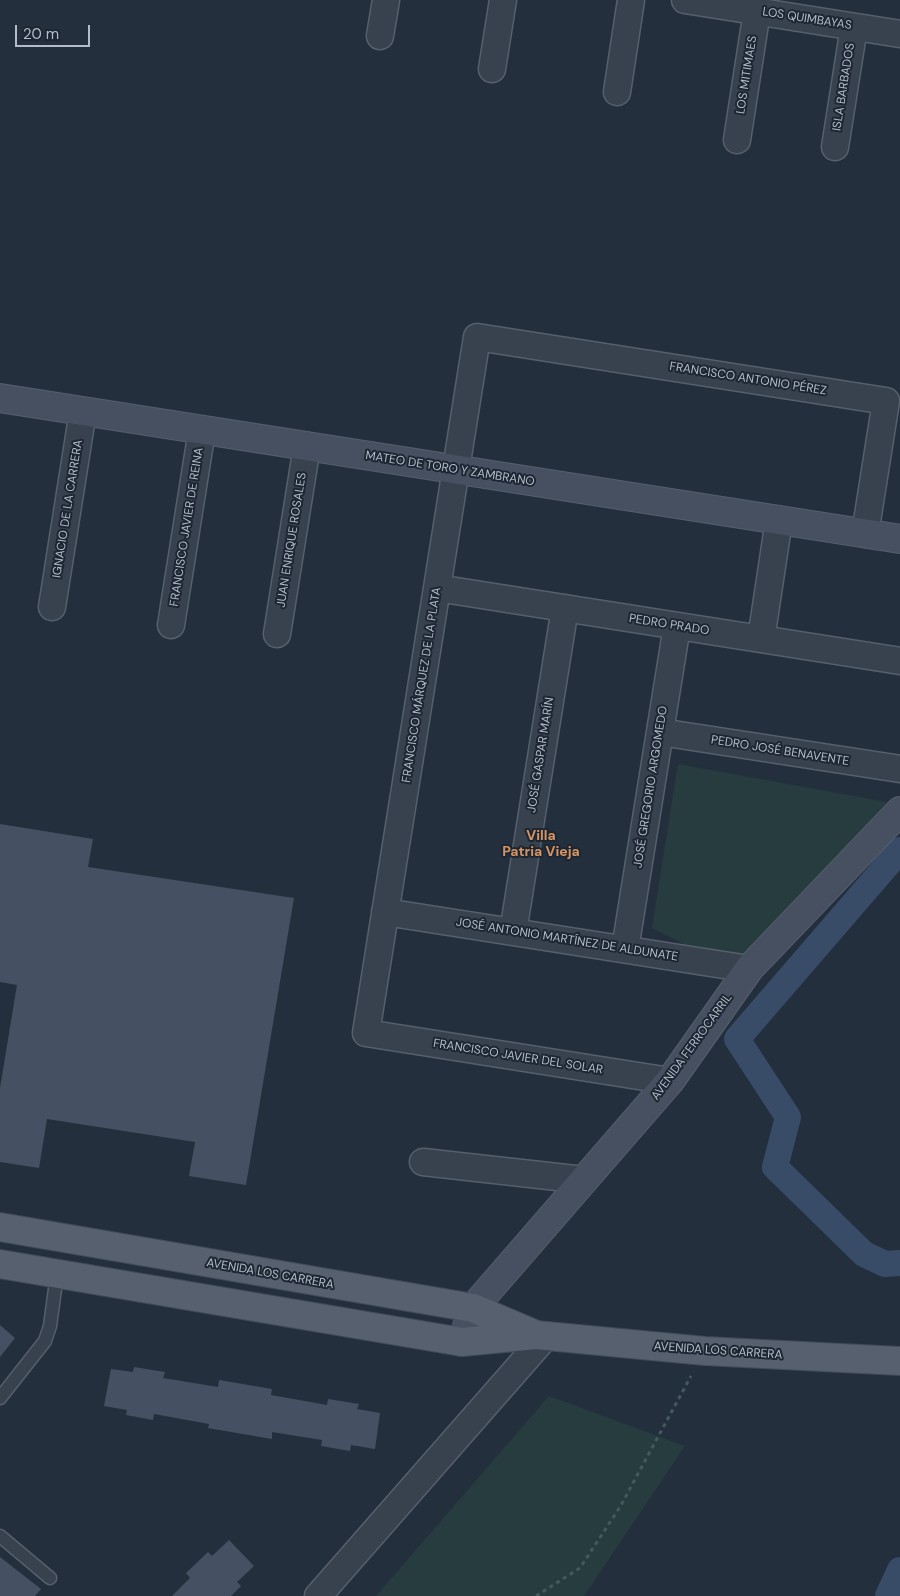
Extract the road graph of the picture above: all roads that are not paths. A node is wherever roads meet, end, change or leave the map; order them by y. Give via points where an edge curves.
1 (386, 0) edge
2 (503, 0) edge
3 (632, 0) edge
4 (685, 0) edge
5 (721, 3) edge
6 (757, 11) junction
7 (854, 27) junction
8 (900, 34) edge
9 (380, 36) dead end
10 (492, 70) dead end
11 (617, 92) dead end
12 (737, 140) dead end
13 (835, 147) dead end
14 (477, 337) joint
15 (0, 398) edge
16 (83, 411) junction
17 (202, 430) junction
18 (307, 446) junction
19 (456, 470) junction
20 (779, 520) junction
21 (865, 534) junction
22 (900, 539) edge
23 (437, 588) junction
24 (52, 607) dead end
25 (565, 608) junction
26 (171, 625) dead end
27 (677, 626) junction
28 (277, 634) dead end
29 (760, 639) junction
30 (900, 661) edge
31 (660, 732) junction
32 (900, 769) edge
33 (900, 811) edge
34 (385, 912) junction
35 (513, 932) junction
36 (625, 949) junction
37 (749, 968) junction
38 (366, 1033) joint
39 (670, 1081) junction
40 (423, 1162) dead end
41 (584, 1180) junction
42 (0, 1227) edge
43 (0, 1264) edge
44 (251, 1270) junction
45 (57, 1274) junction
46 (245, 1306) junction
47 (473, 1308) junction
48 (541, 1335) junction
49 (462, 1342) junction
50 (900, 1361) edge
51 (0, 1398) edge
52 (0, 1536) edge
53 (50, 1578) dead end
54 (318, 1596) edge

1 - 9 street
2 - 10 street
3 - 11 street
4 - 5 street, LOS QUIMBAYAS
5 - 6 street, LOS QUIMBAYAS
6 - 7 street, LOS QUIMBAYAS
6 - 12 street, LOS MITIMAES
7 - 8 street, LOS QUIMBAYAS
7 - 13 street, ISLA BARBADOS
14 - 19 street, FRANCISCO MÁRQUEZ DE LA PLATA
14 - 21 street, FRANCISCO ANTONIO PÉREZ via 886,401
15 - 16 street, MATEO DE TORO Y ZAMBRANO
16 - 17 street, MATEO DE TORO Y ZAMBRANO
16 - 24 street, IGNACIO DE LA CARRERA
17 - 18 street, MATEO DE TORO Y ZAMBRANO
17 - 26 street, FRANCISCO JAVIER DE REINA
18 - 19 street, MATEO DE TORO Y ZAMBRANO
18 - 28 street, JUAN ENRIQUE ROSALES
19 - 20 street, MATEO DE TORO Y ZAMBRANO
19 - 23 street, FRANCISCO MÁRQUEZ DE LA PLATA
20 - 21 street, MATEO DE TORO Y ZAMBRANO
20 - 29 street
21 - 22 street, MATEO DE TORO Y ZAMBRANO
23 - 25 street, PEDRO PRADO
23 - 34 street, FRANCISCO MÁRQUEZ DE LA PLATA
25 - 27 street, PEDRO PRADO
25 - 35 street, JOSÉ GASPAR MARÍN
27 - 29 street, PEDRO PRADO
27 - 31 street, JOSÉ GREGORIO ARGOMEDO
29 - 30 street, PEDRO PRADO
31 - 32 street, PEDRO JOSÉ BENAVENTE
31 - 36 street, JOSÉ GREGORIO ARGOMEDO
33 - 37 street, AVENIDA FERROCARRIL
34 - 35 street, JOSÉ ANTONIO MARTÍNEZ DE ALDUNATE
34 - 38 street, FRANCISCO MÁRQUEZ DE LA PLATA
35 - 36 street, JOSÉ ANTONIO MARTÍNEZ DE ALDUNATE
36 - 37 street, JOSÉ ANTONIO MARTÍNEZ DE ALDUNATE
37 - 39 street, AVENIDA FERROCARRIL
38 - 39 street, FRANCISCO JAVIER DEL SOLAR
39 - 41 street, AVENIDA FERROCARRIL
40 - 41 street
41 - 47 street, AVENIDA FERROCARRIL
42 - 44 main road, AVENIDA LOS CARRERA
43 - 45 main road, AVENIDA LOS CARRERA
44 - 46 main road
44 - 47 main road, AVENIDA LOS CARRERA
45 - 46 main road, AVENIDA LOS CARRERA
45 - 51 lane via 45,1341
46 - 49 main road, AVENIDA LOS CARRERA
47 - 48 main road, AVENIDA LOS CARRERA
47 - 49 street, AVENIDA FERROCARRIL
48 - 49 main road, AVENIDA LOS CARRERA
48 - 50 main road, AVENIDA LOS CARRERA via 705,1351
48 - 54 street
52 - 53 lane

